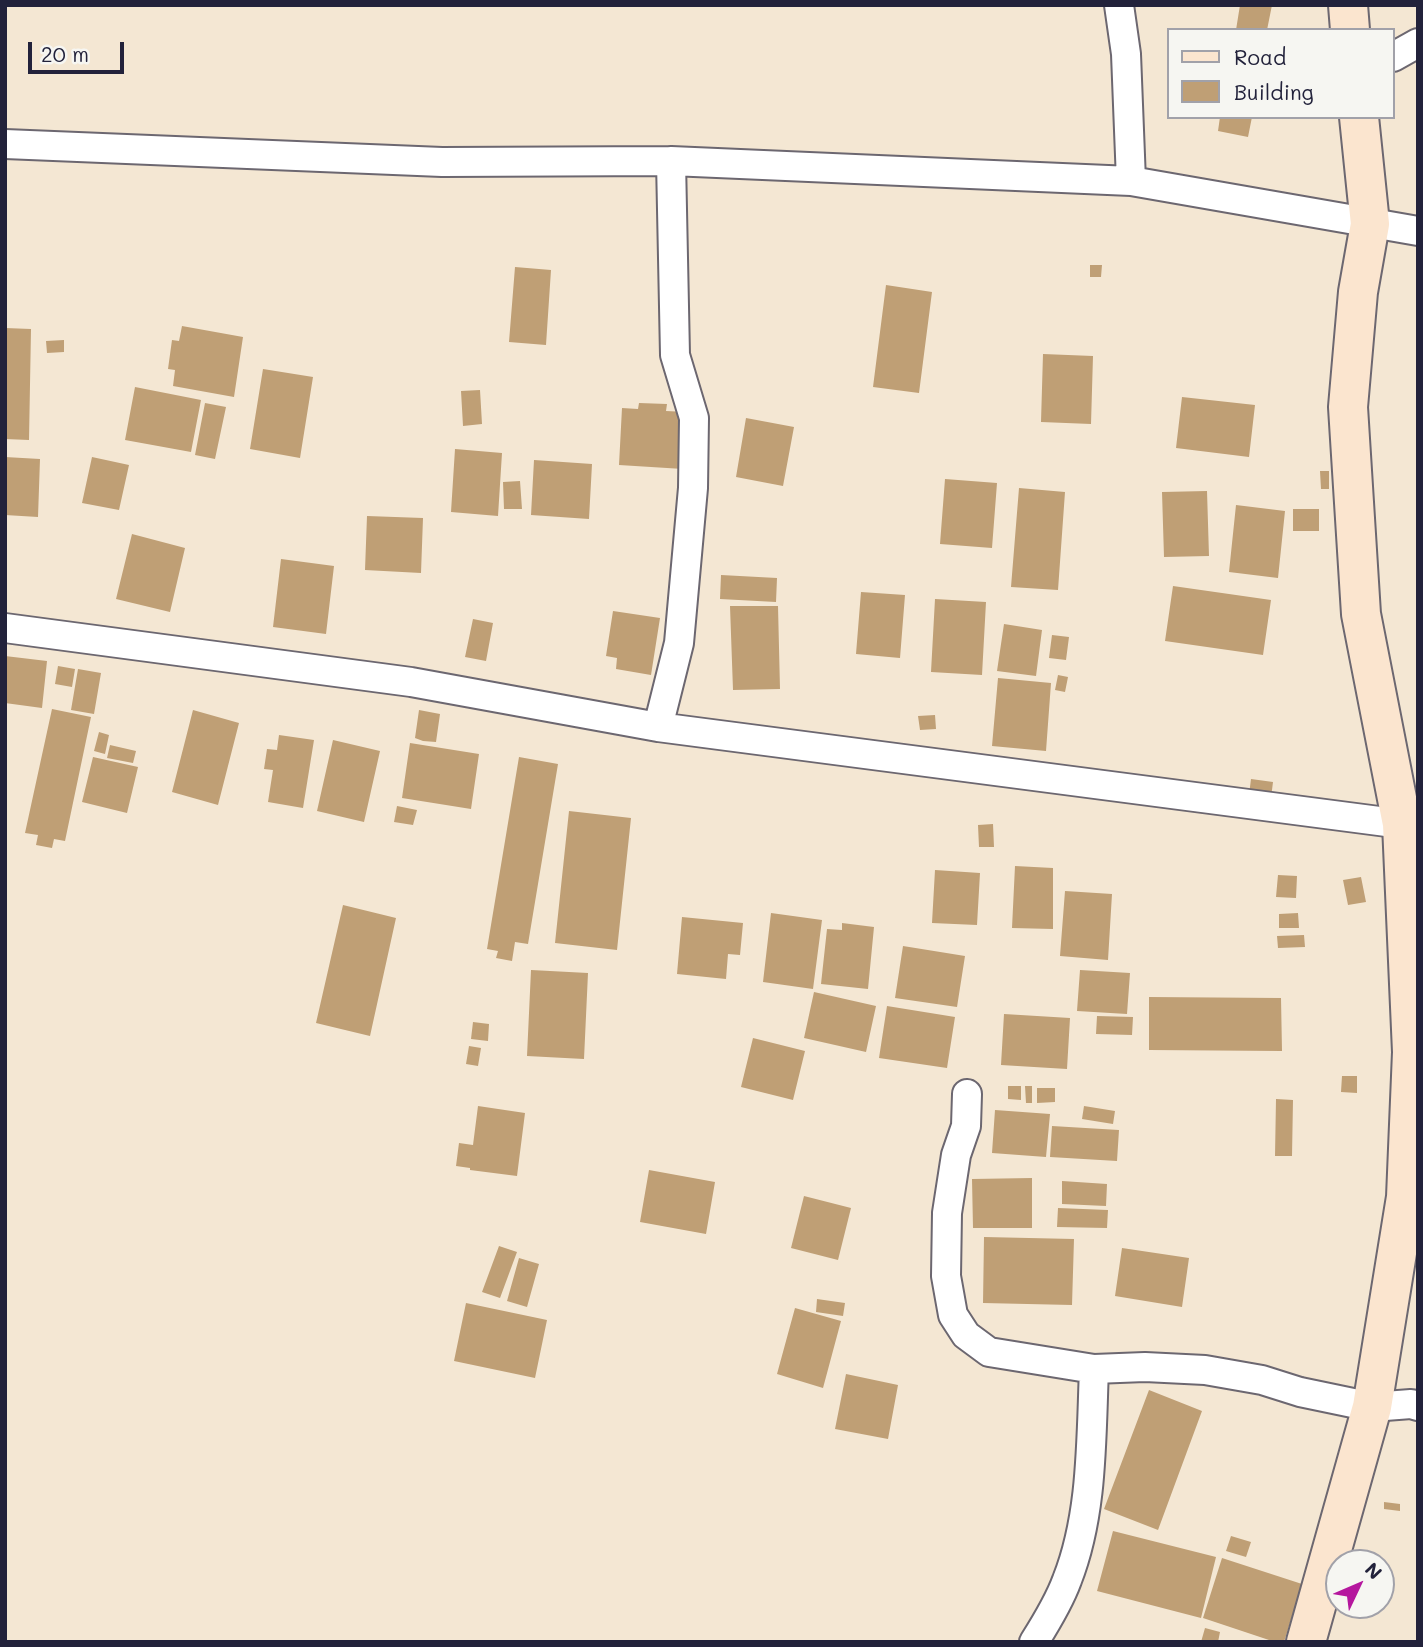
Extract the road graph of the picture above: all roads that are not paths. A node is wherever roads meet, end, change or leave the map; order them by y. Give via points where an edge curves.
1 (1119, 5) edge
2 (1348, 5) edge
3 (1350, 28) edge
4 (1418, 43) edge
5 (1395, 56) edge
6 (1359, 119) edge
7 (5, 144) edge
8 (671, 161) junction
9 (1131, 181) junction
10 (1370, 224) junction
11 (1418, 231) edge
12 (5, 628) edge
13 (658, 727) junction
14 (1402, 824) junction
15 (967, 1094) dead end
16 (1094, 1369) junction
17 (1418, 1406) edge
18 (1372, 1407) junction
19 (1034, 1642) edge
20 (1306, 1642) edge

1 - 9 street via 1126,54
2 - 3 main road
4 - 5 street
6 - 10 main road
7 - 8 street via 442,162
8 - 9 street
8 - 13 street via 675,355 694,418 693,488 679,643
9 - 10 street
10 - 11 street
10 - 14 main road via 1348,407 1361,614
12 - 13 street via 411,682
13 - 14 street
14 - 18 main road via 1412,1052 1406,1197
15 - 16 street via 966,1126 956,1155 947,1213 946,1276 953,1315 966,1335 989,1352
16 - 18 street via 1206,1370
16 - 19 street via 1082,1528 1067,1581
17 - 18 street
18 - 20 main road

